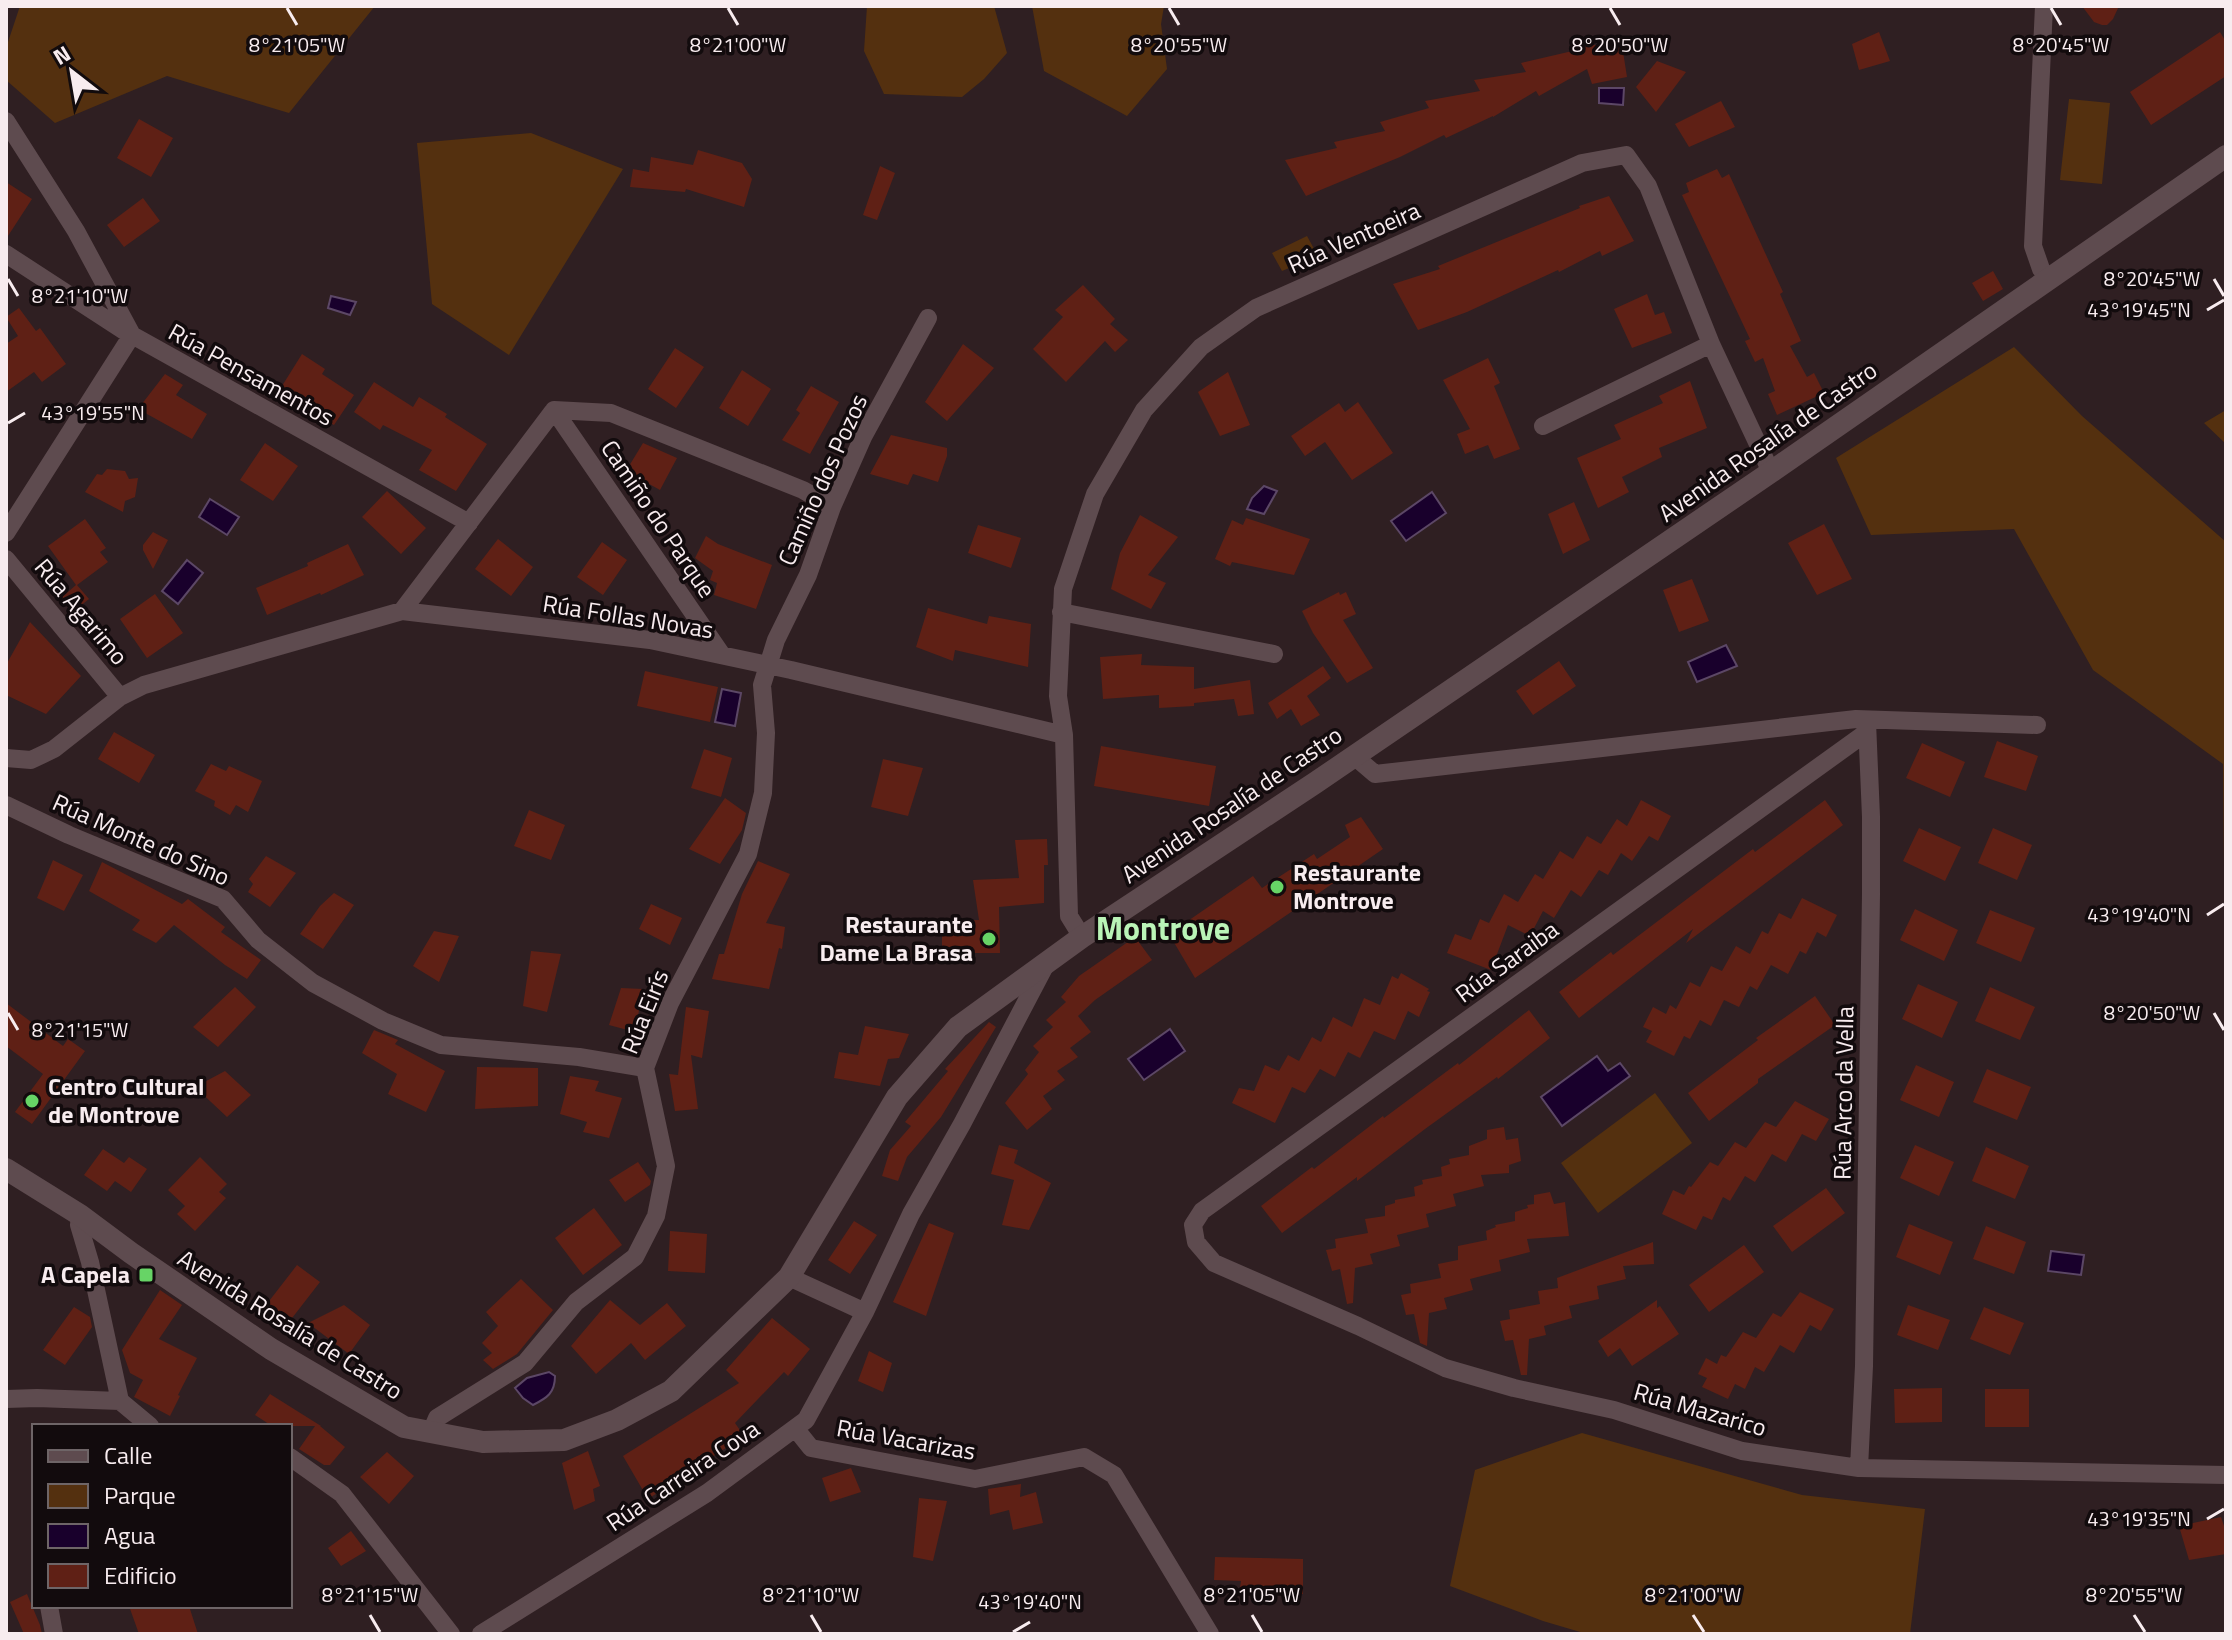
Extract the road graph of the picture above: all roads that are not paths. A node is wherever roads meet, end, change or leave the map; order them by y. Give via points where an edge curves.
1 (2044, 6) edge
2 (6, 121) edge
3 (2226, 156) edge
4 (6, 254) edge
5 (2049, 279) junction
6 (928, 318) dead end
7 (132, 335) junction
8 (1711, 344) junction
9 (554, 410) junction
10 (1543, 426) dead end
11 (1771, 472) junction
12 (832, 507) junction
13 (469, 523) junction
14 (6, 533) edge
15 (6, 559) edge
16 (402, 611) junction
17 (1061, 612) junction
18 (1274, 654) dead end
19 (722, 655) junction
20 (769, 665) junction
21 (120, 697) junction
22 (2037, 725) dead end
23 (1867, 726) junction
24 (1064, 735) junction
25 (1354, 756) junction
26 (6, 758) edge
27 (6, 805) edge
28 (1082, 937) junction
29 (1048, 961) junction
30 (645, 1068) junction
31 (6, 1169) edge
32 (80, 1215) junction
33 (1196, 1242) joint
34 (789, 1277) junction
35 (865, 1312) junction
36 (6, 1399) edge
37 (120, 1401) junction
38 (141, 1423) edge
39 (795, 1428) junction
40 (431, 1432) junction
41 (292, 1458) edge
42 (1859, 1468) junction
43 (2226, 1475) edge
44 (49, 1608) edge
45 (54, 1634) edge
46 (451, 1634) edge
47 (481, 1634) edge
48 (1210, 1634) edge

1 - 5 street via 2033,246
2 - 7 street via 76,231
3 - 5 street, Avenida Rosalía de Castro
4 - 7 street
5 - 11 street, Avenida Rosalía de Castro
6 - 12 street, Camiño dos Pozos via 863,437
7 - 13 street, Rúa Pensamentos
7 - 14 street, Rúa Pensamentos
8 - 10 street
8 - 11 street, Rúa Ventoeira
8 - 17 street, Rúa Ventoeira via 1648,186 1626,155 1582,163 1256,308 1201,347 1144,410 1095,494 1063,589
9 - 12 street via 611,413 803,490
9 - 13 street
9 - 19 street, Camiño do Parque
11 - 25 street, Avenida Rosalía de Castro
12 - 20 street, Camiño dos Pozos
13 - 16 street
15 - 21 street, Rúa Agarimo
16 - 19 street, Rúa Follas Novas via 650,640
16 - 21 street, Rúa Follas Novas via 144,685
17 - 18 street
17 - 24 street, Rúa Ventoeira via 1058,696
19 - 20 street, Rúa Follas Novas
20 - 24 street, Rúa Follas Novas
20 - 30 street, Rúa Eirís via 762,685 763,793 748,854 670,1003
21 - 26 street, Rúa Follas Novas via 54,749 31,760
22 - 23 street
23 - 25 street via 1856,719 1375,774
23 - 33 street, Rúa Saraiba via 1202,1211 1193,1225
23 - 42 street, Rúa Arco da Vella via 1870,919
24 - 28 street via 1069,916
25 - 28 street, Avenida Rosalía de Castro
27 - 30 street, Rúa Monte do Sino via 223,899 258,940 313,983 441,1045
28 - 29 street, Avenida Rosalía de Castro
29 - 34 street, Avenida Rosalía de Castro via 958,1027 897,1097
29 - 35 street, Rúa Carreira Cova via 911,1214
30 - 40 street, Rúa Eirís via 666,1166 656,1216 635,1257 576,1302 525,1363 437,1418
31 - 32 street, Avenida Rosalía de Castro
32 - 37 street
32 - 40 street, Avenida Rosalía de Castro via 271,1349 404,1427
33 - 42 street, Rúa Mazarico via 1214,1263 1445,1368 1614,1410 1742,1451
34 - 35 street
34 - 40 street, Avenida Rosalía de Castro via 671,1391 617,1420 564,1440 483,1442
35 - 39 street, Rúa Carreira Cova via 806,1420
36 - 37 street
37 - 38 street
39 - 47 street, Rúa Carreira Cova via 707,1493
39 - 48 street, Rúa Vacarizas via 811,1448 975,1479 1084,1457 1114,1475
41 - 46 street via 342,1494
42 - 43 street, Rúa Mazarico
44 - 45 street

